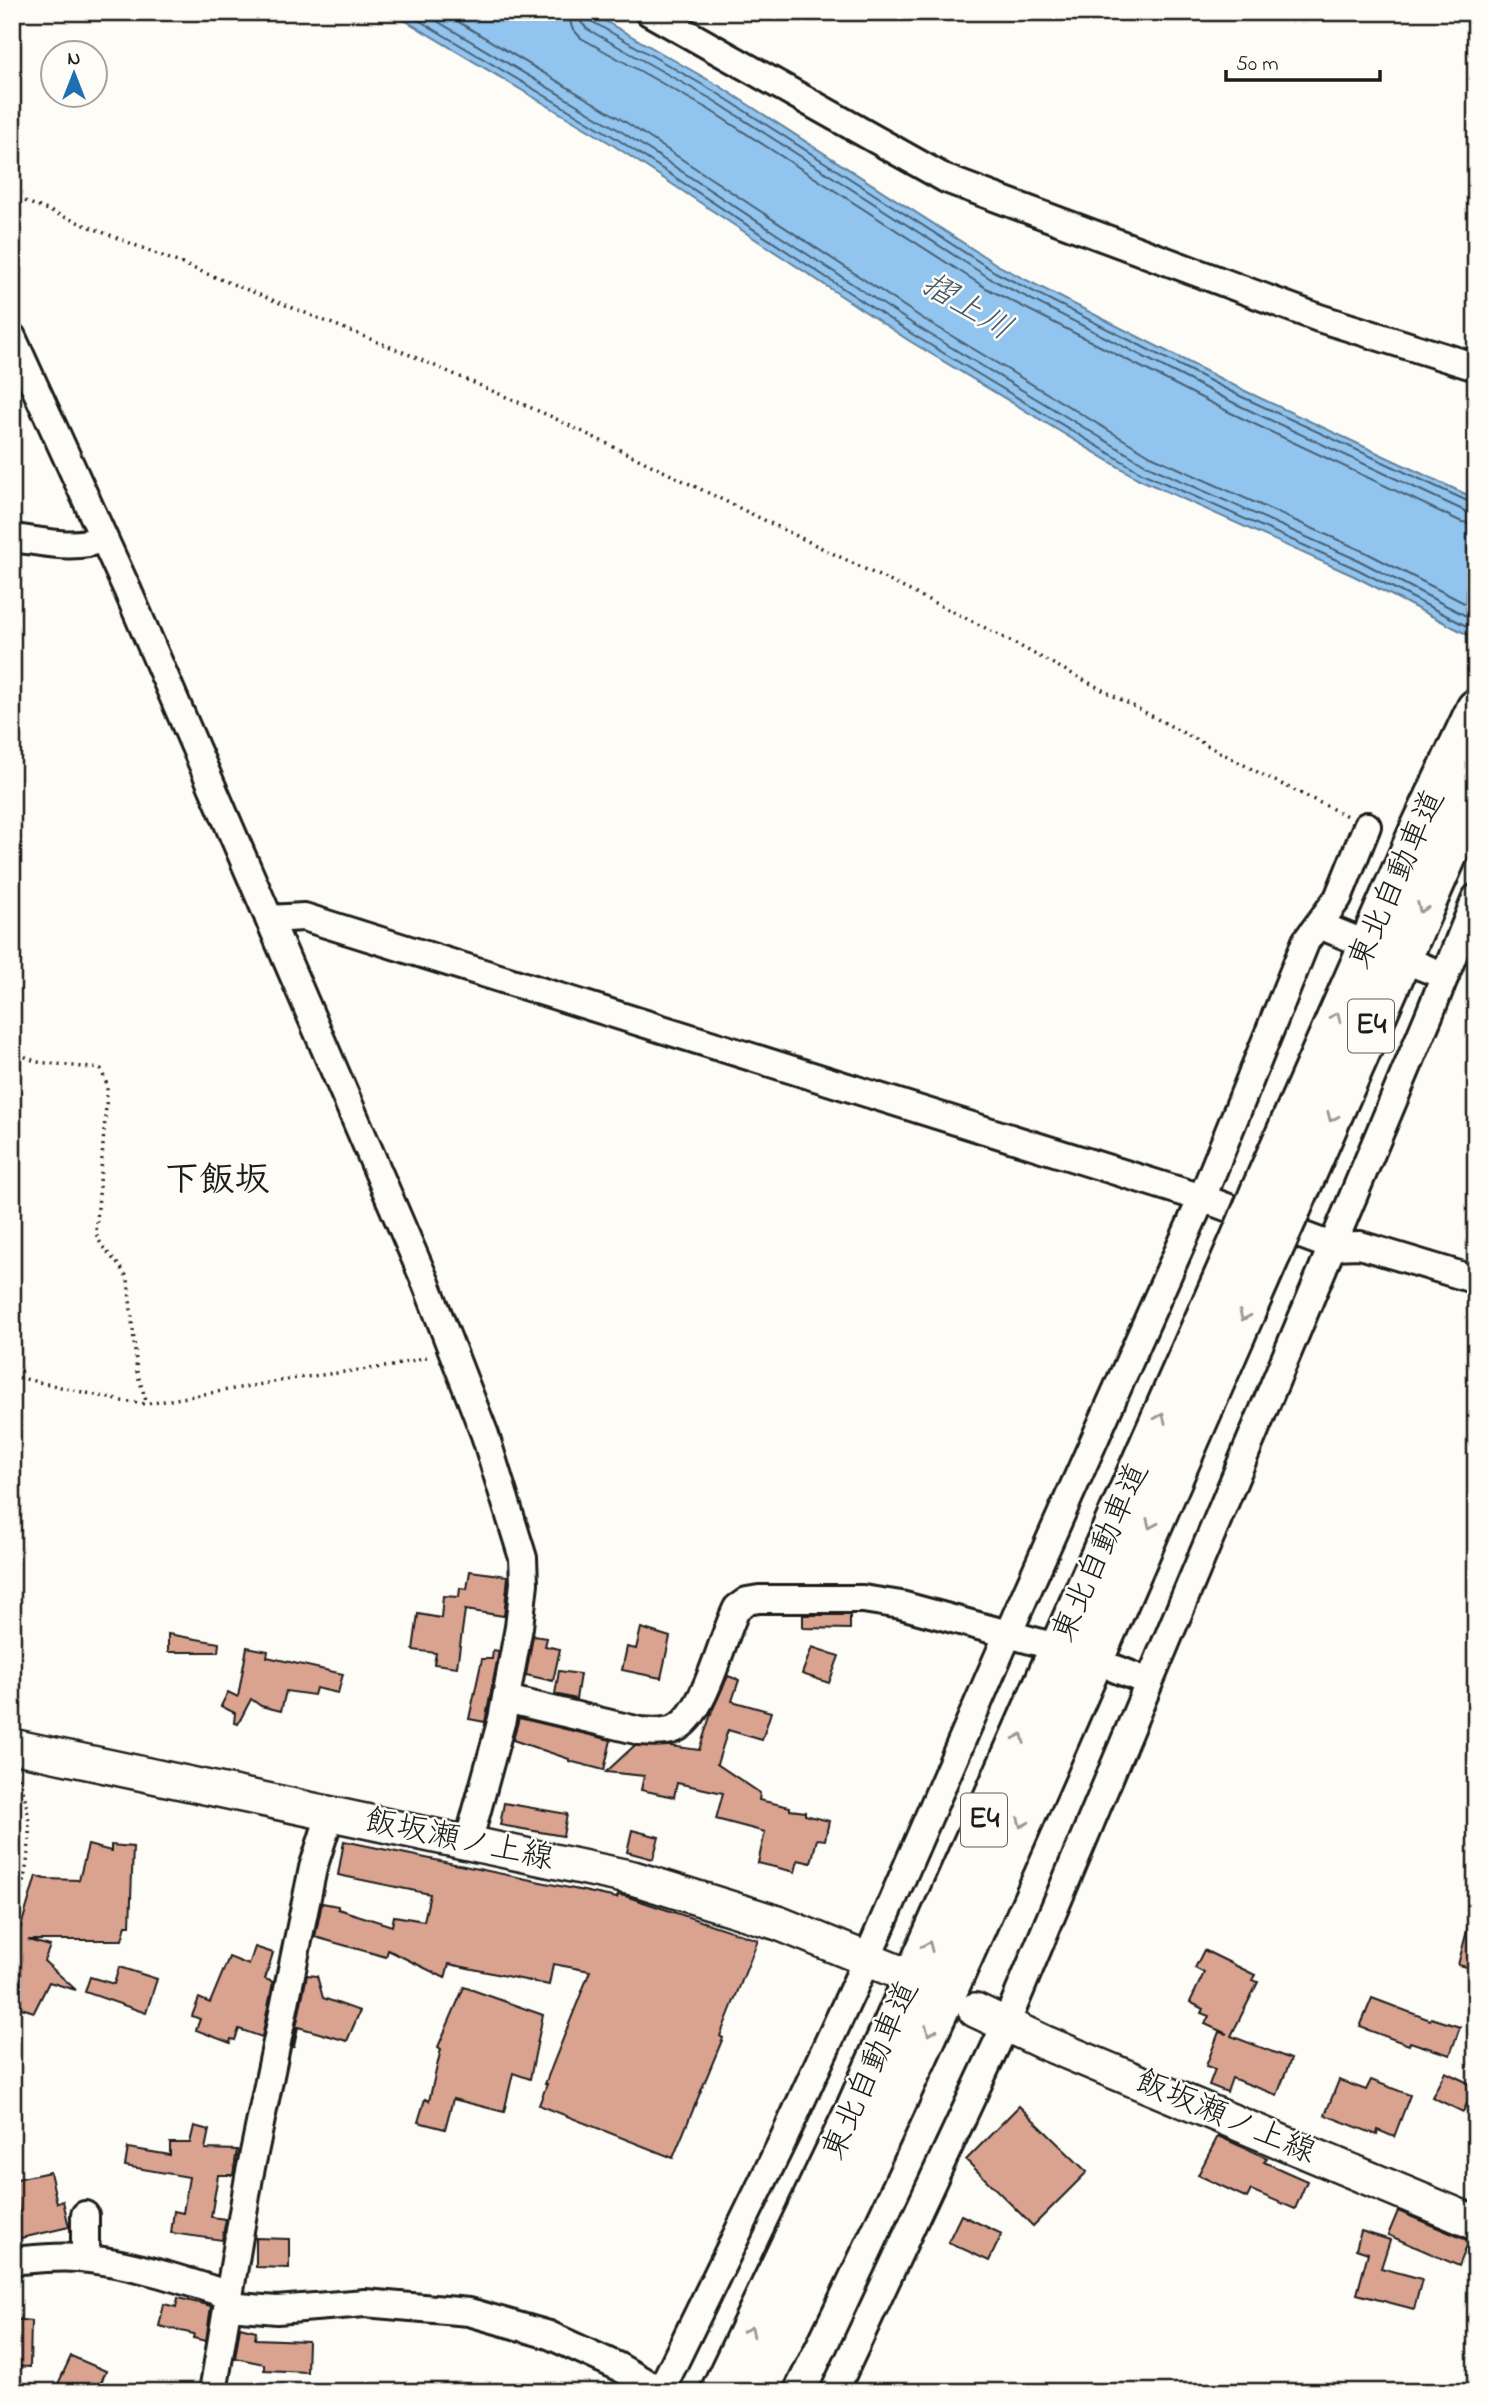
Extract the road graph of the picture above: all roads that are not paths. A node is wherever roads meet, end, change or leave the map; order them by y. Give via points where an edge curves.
1 (649, 12) edge
2 (12, 337) edge
3 (1476, 368) edge
4 (12, 538) edge
5 (103, 538) junction
6 (1476, 709) edge
7 (1476, 790) edge
8 (1367, 826) road end
9 (1434, 839) junction
10 (1476, 898) edge
11 (269, 919) junction
12 (1319, 925) junction
13 (1351, 938) dead end
14 (1420, 966) dead end
15 (1445, 976) junction
16 (1202, 1198) junction
17 (1331, 1246) junction
18 (1254, 1249) junction
19 (1476, 1280) edge
20 (1008, 1634) junction
21 (1045, 1644) dead end
22 (1116, 1669) dead end
23 (1149, 1682) junction
24 (506, 1699) junction
25 (12, 1746) edge
26 (330, 1815) junction
27 (468, 1843) junction
28 (881, 1965) junction
29 (975, 2010) dead end
30 (1006, 2024) junction
31 (85, 2215) dead end
32 (1476, 2224) edge
33 (85, 2259) junction
34 (12, 2261) edge
35 (228, 2301) junction
36 (661, 2391) edge
37 (213, 2392) edge
38 (720, 2392) edge
39 (758, 2392) edge
40 (834, 2392) edge

1 - 3 street via 946,179 1319,318
2 - 5 street
4 - 5 street via 72,545
5 - 11 street
6 - 9 highway, 東北自動車道 / E4
7 - 9 highway, 東北自動車道 / E4
8 - 12 street via 1338,898
9 - 18 highway, 東北自動車道 / E4, bridge
10 - 15 street
11 - 16 street via 304,917
11 - 24 street via 453,1350 523,1558 524,1583
12 - 13 street
12 - 16 street via 1306,941
14 - 15 street
15 - 17 street
16 - 17 street
16 - 20 street
17 - 19 street via 1360,1245
17 - 23 street
38 -> 18 highway, 東北自動車道 / E4
18 -> 39 highway, 東北自動車道 / E4 via 911,2075
20 - 21 street
20 - 24 street via 863,1599 759,1599 737,1608 704,1693 691,1715 677,1727 640,1731
20 - 28 street
22 - 23 street
23 - 30 street
24 - 27 street
25 - 26 main road, 飯坂瀬ノ上線
26 - 27 main road, 飯坂瀬ノ上線
26 - 35 street via 313,1868
27 - 28 main road, 飯坂瀬ノ上線 via 685,1893 778,1923
28 - 36 street via 835,2025
29 - 30 main road, 飯坂瀬ノ上線
30 - 32 main road, 飯坂瀬ノ上線
30 - 40 street
31 - 33 street
33 - 34 street
33 - 35 street via 189,2282
35 - 36 street via 277,2310 365,2304 469,2312 549,2335
35 - 37 street

